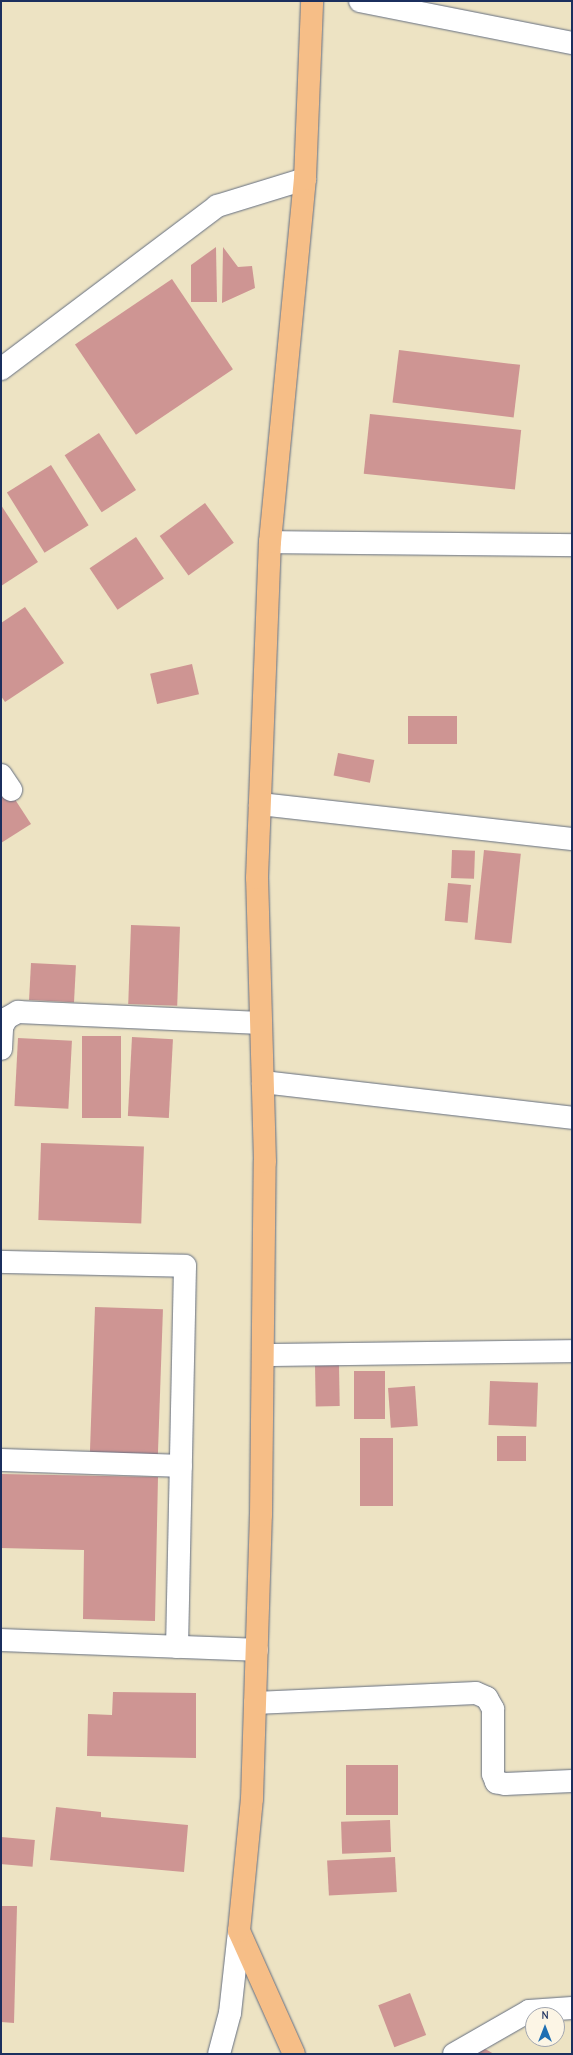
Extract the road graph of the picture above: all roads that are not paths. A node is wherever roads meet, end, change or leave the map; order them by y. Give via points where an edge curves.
1 (312, 1) edge
2 (360, 1) edge
3 (572, 43) edge
4 (305, 179) junction
5 (1, 369) edge
6 (270, 542) junction
7 (572, 545) edge
8 (260, 804) junction
9 (572, 840) edge
10 (261, 1023) junction
11 (1, 1049) edge
12 (263, 1082) junction
13 (572, 1118) edge
14 (1, 1262) edge
15 (572, 1351) edge
16 (263, 1355) junction
17 (1, 1460) edge
18 (181, 1466) junction
19 (1, 1640) edge
20 (177, 1647) junction
21 (257, 1650) junction
22 (255, 1703) junction
23 (572, 1781) edge
24 (238, 1931) junction
25 (572, 2008) edge
26 (219, 2054) edge
27 (294, 2054) edge
28 (454, 2054) edge

1 - 4 main road
2 - 3 street
4 - 5 street via 217,206
4 - 6 main road
6 - 7 street
6 - 8 main road
8 - 9 street
8 - 10 main road via 257,878
10 - 11 street via 18,1012 7,1018 2,1028
10 - 12 main road
12 - 13 street
12 - 16 main road
14 - 18 street via 184,1266
15 - 16 street
16 - 21 main road
17 - 18 street
18 - 20 street
19 - 20 street
20 - 21 street
21 - 22 main road
22 - 23 street via 476,1693 487,1698 493,1709 493,1774 496,1782 505,1784
22 - 24 main road via 252,1799
24 - 26 street via 230,2013
24 - 27 main road
25 - 28 street via 529,2011

